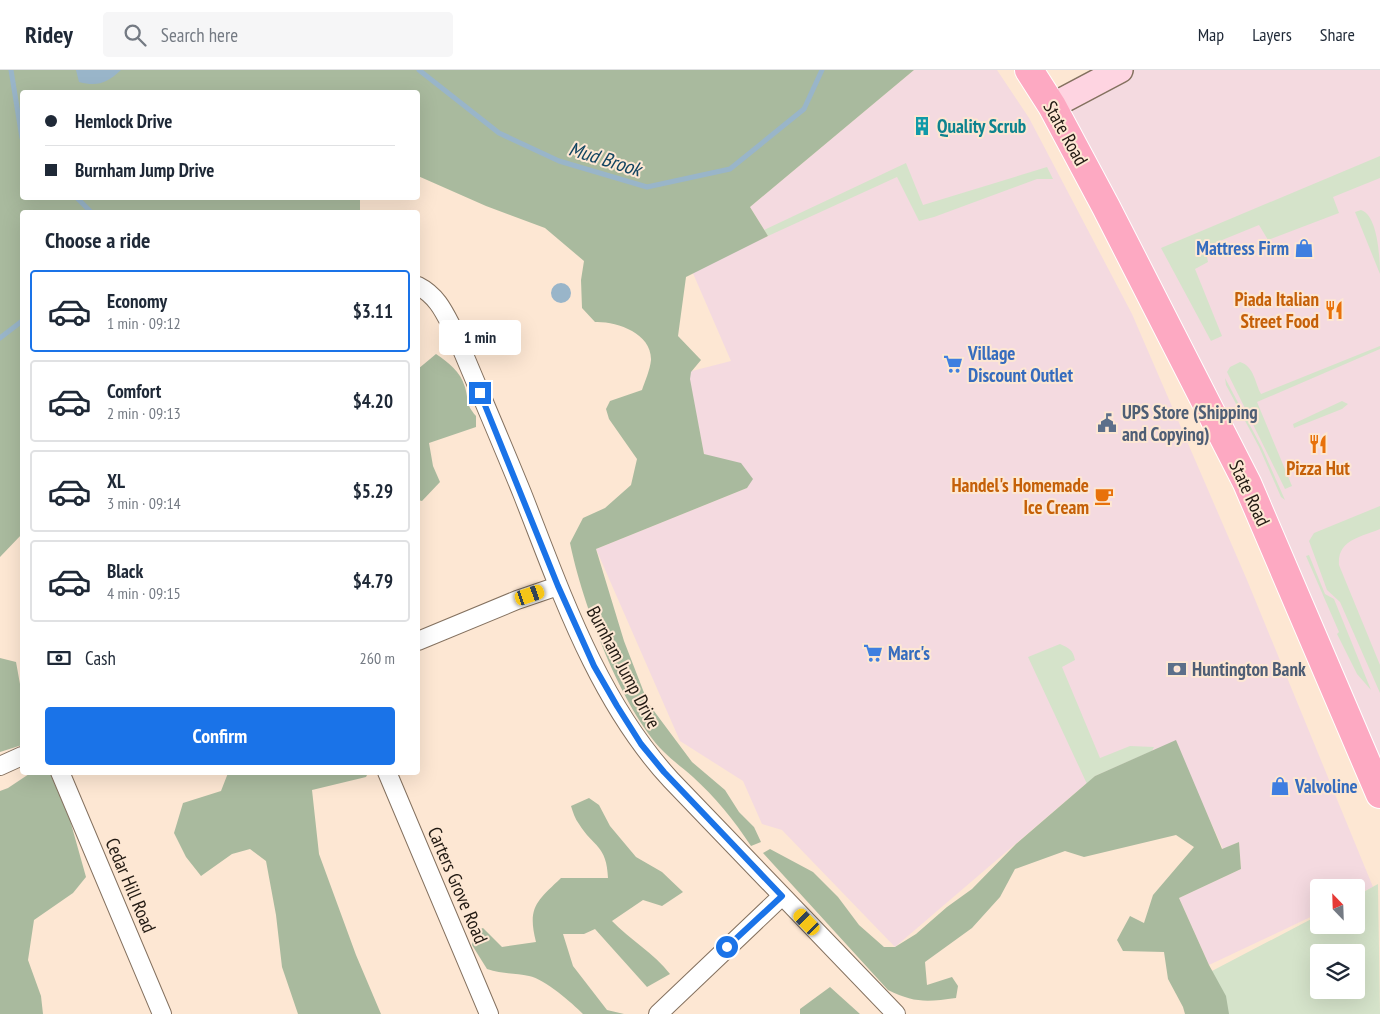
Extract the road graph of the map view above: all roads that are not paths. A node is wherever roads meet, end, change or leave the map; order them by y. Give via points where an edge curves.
1 (1029, 70) edge
2 (1120, 70) edge
3 (1052, 106) junction
4 (420, 287) edge
5 (558, 586) junction
6 (420, 639) edge
7 (20, 757) edge
8 (0, 766) edge
9 (61, 775) edge
10 (388, 775) edge
11 (1380, 794) edge
12 (782, 896) junction
13 (162, 1014) edge
14 (489, 1014) edge
15 (658, 1014) edge
16 (896, 1014) edge

1 - 3 main road, State Road
2 - 3 main road
3 - 11 main road, State Road via 1246,483
4 - 5 street, Burnham Jump Drive via 442,307
5 - 6 street
5 - 12 street, Burnham Jump Drive via 594,666 641,744
7 - 8 street
9 - 13 street, Cedar Hill Road
10 - 14 street, Carters Grove Road
12 - 15 street
12 - 16 street, Burnham Jump Drive

